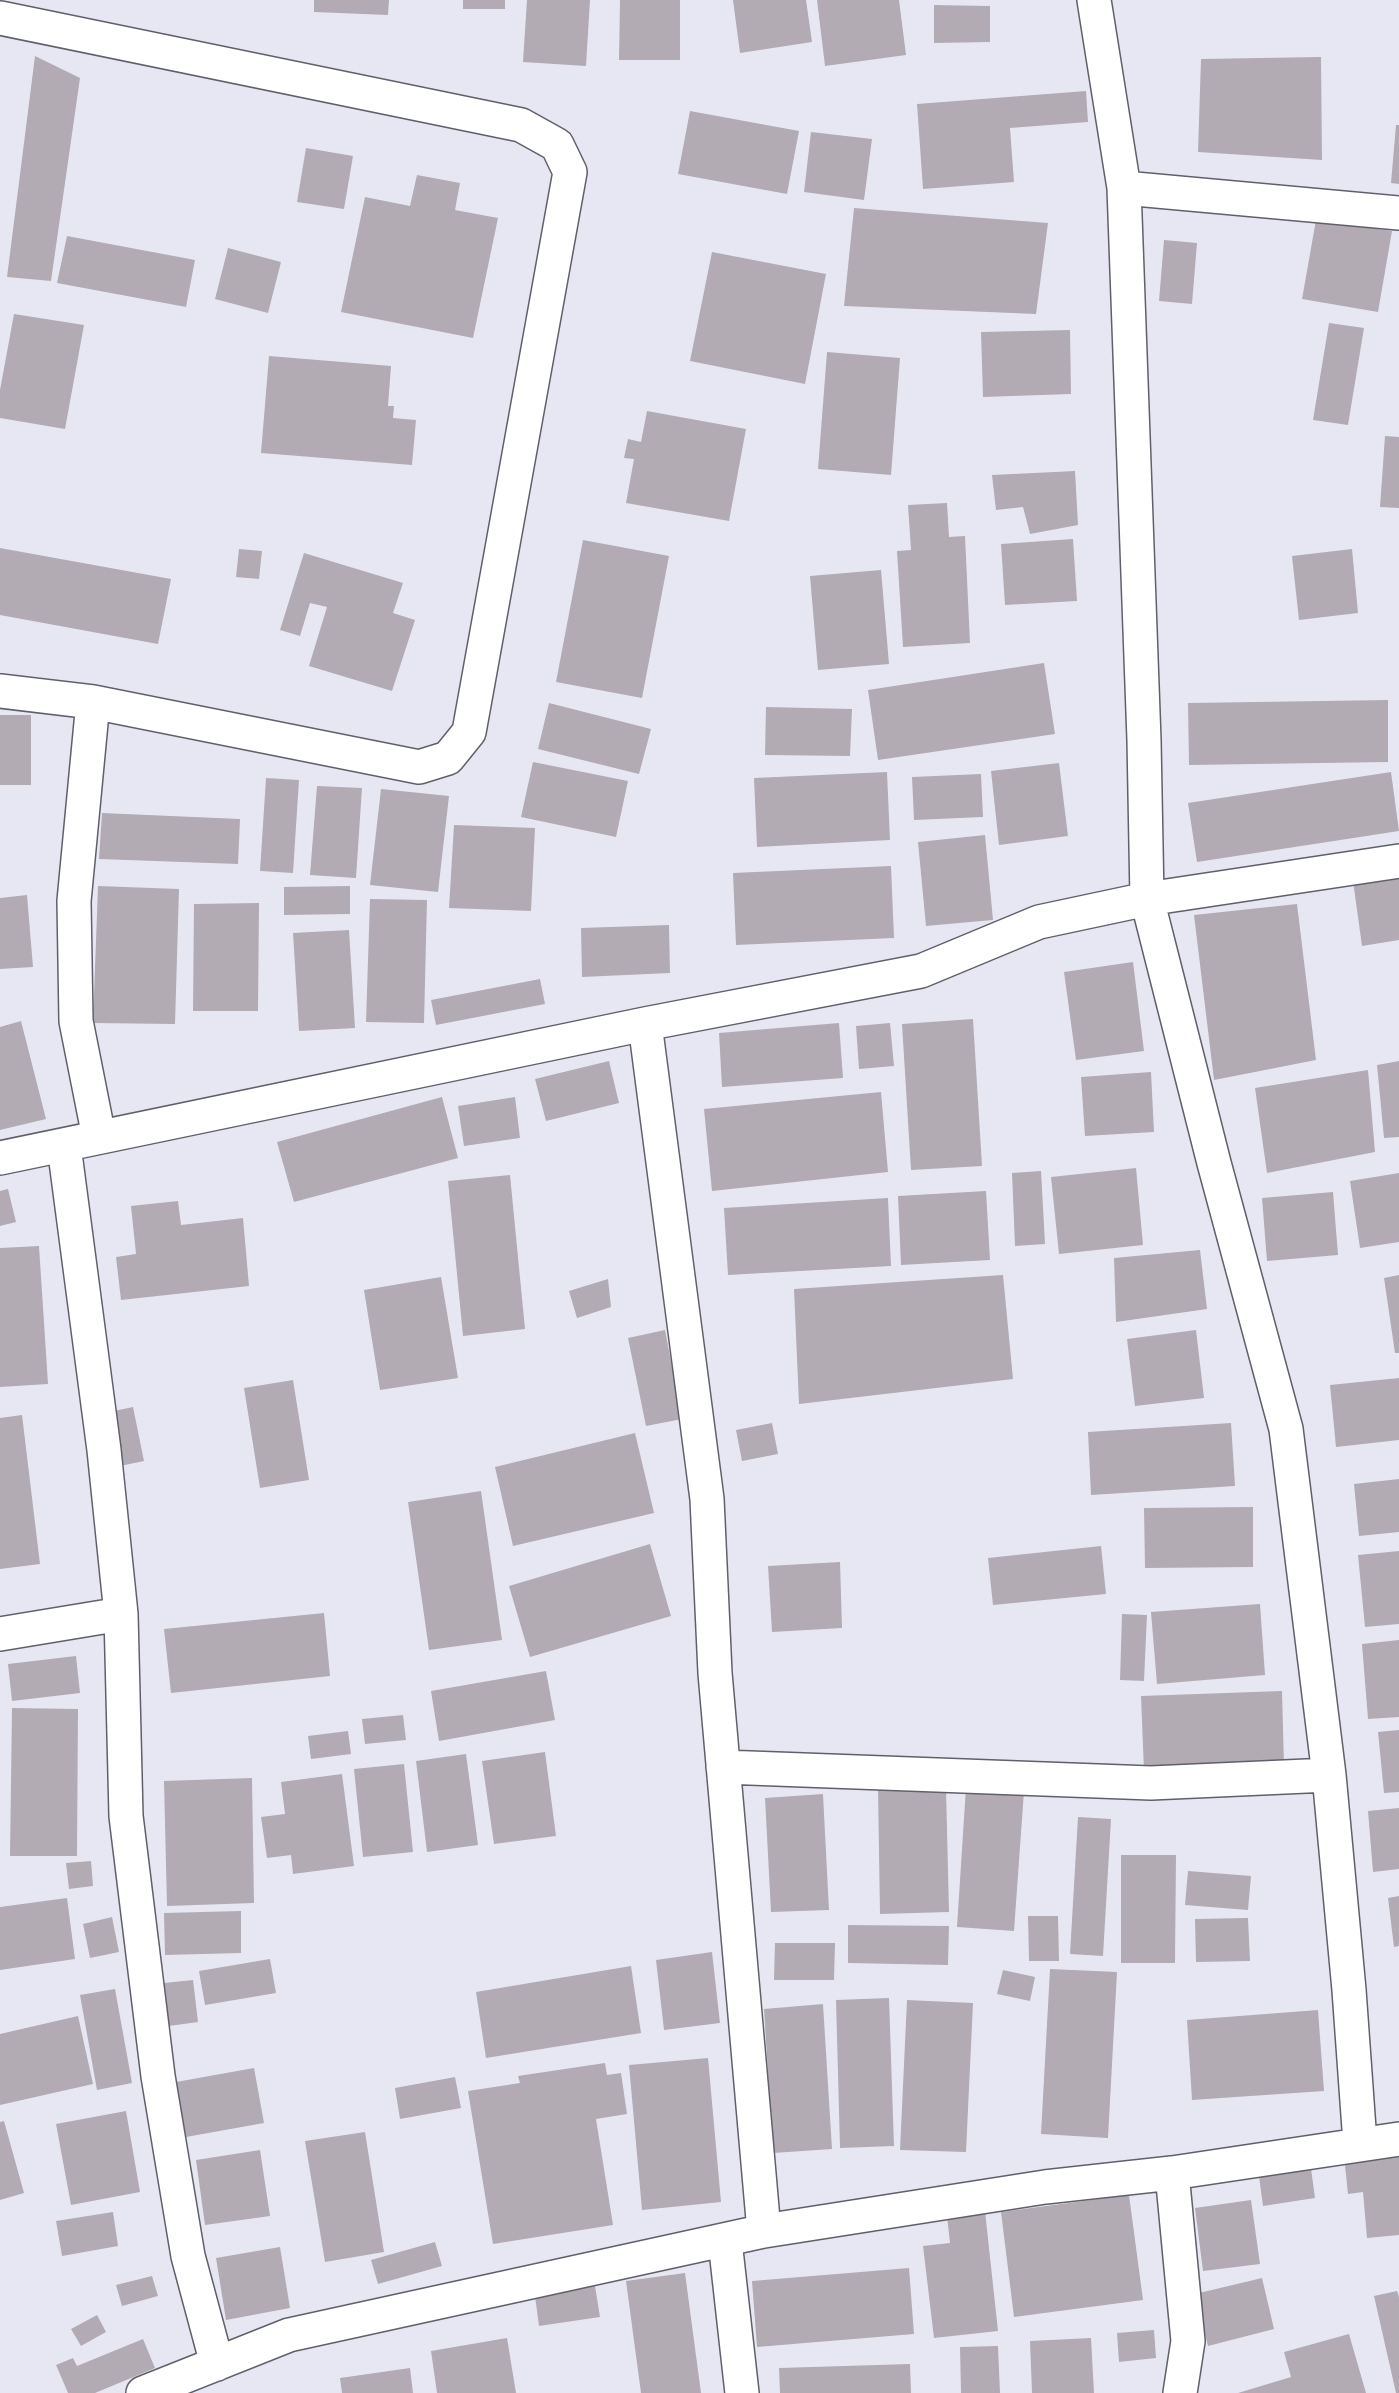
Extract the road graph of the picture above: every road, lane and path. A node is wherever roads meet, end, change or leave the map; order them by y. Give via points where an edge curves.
1 (1094, 0) edge
2 (0, 18) edge
3 (1124, 188) junction
4 (1399, 213) edge
5 (0, 691) edge
6 (93, 702) junction
7 (1399, 861) edge
8 (1147, 898) junction
9 (645, 1024) junction
10 (99, 1137) junction
11 (64, 1146) junction
12 (0, 1158) edge
13 (121, 1614) junction
14 (0, 1634) edge
15 (723, 1767) junction
16 (1329, 1775) junction
17 (1399, 2139) edge
18 (1360, 2143) junction
19 (1172, 2173) junction
20 (764, 2231) junction
21 (725, 2241) junction
22 (217, 2364) junction
23 (143, 2393) edge
24 (742, 2393) edge
25 (1180, 2393) edge

1 - 3 street
2 - 6 street via 521,124 556,145 570,172 469,732 448,758 419,767
3 - 4 street
3 - 8 street
5 - 6 street
6 - 10 street via 74,901 76,1021
7 - 8 street
8 - 9 street via 1039,922 921,971
8 - 16 street via 1286,1429
9 - 10 street
9 - 15 street via 708,1499
10 - 11 street
11 - 12 street
11 - 13 street
13 - 14 street
13 - 22 street via 126,1816 158,2076 188,2256
15 - 16 street via 1151,1783
15 - 20 street
16 - 18 street
17 - 18 street
18 - 19 street
19 - 20 street via 1045,2187
19 - 25 street via 1188,2341
20 - 21 street
21 - 22 street via 289,2335
21 - 24 street
22 - 23 street

